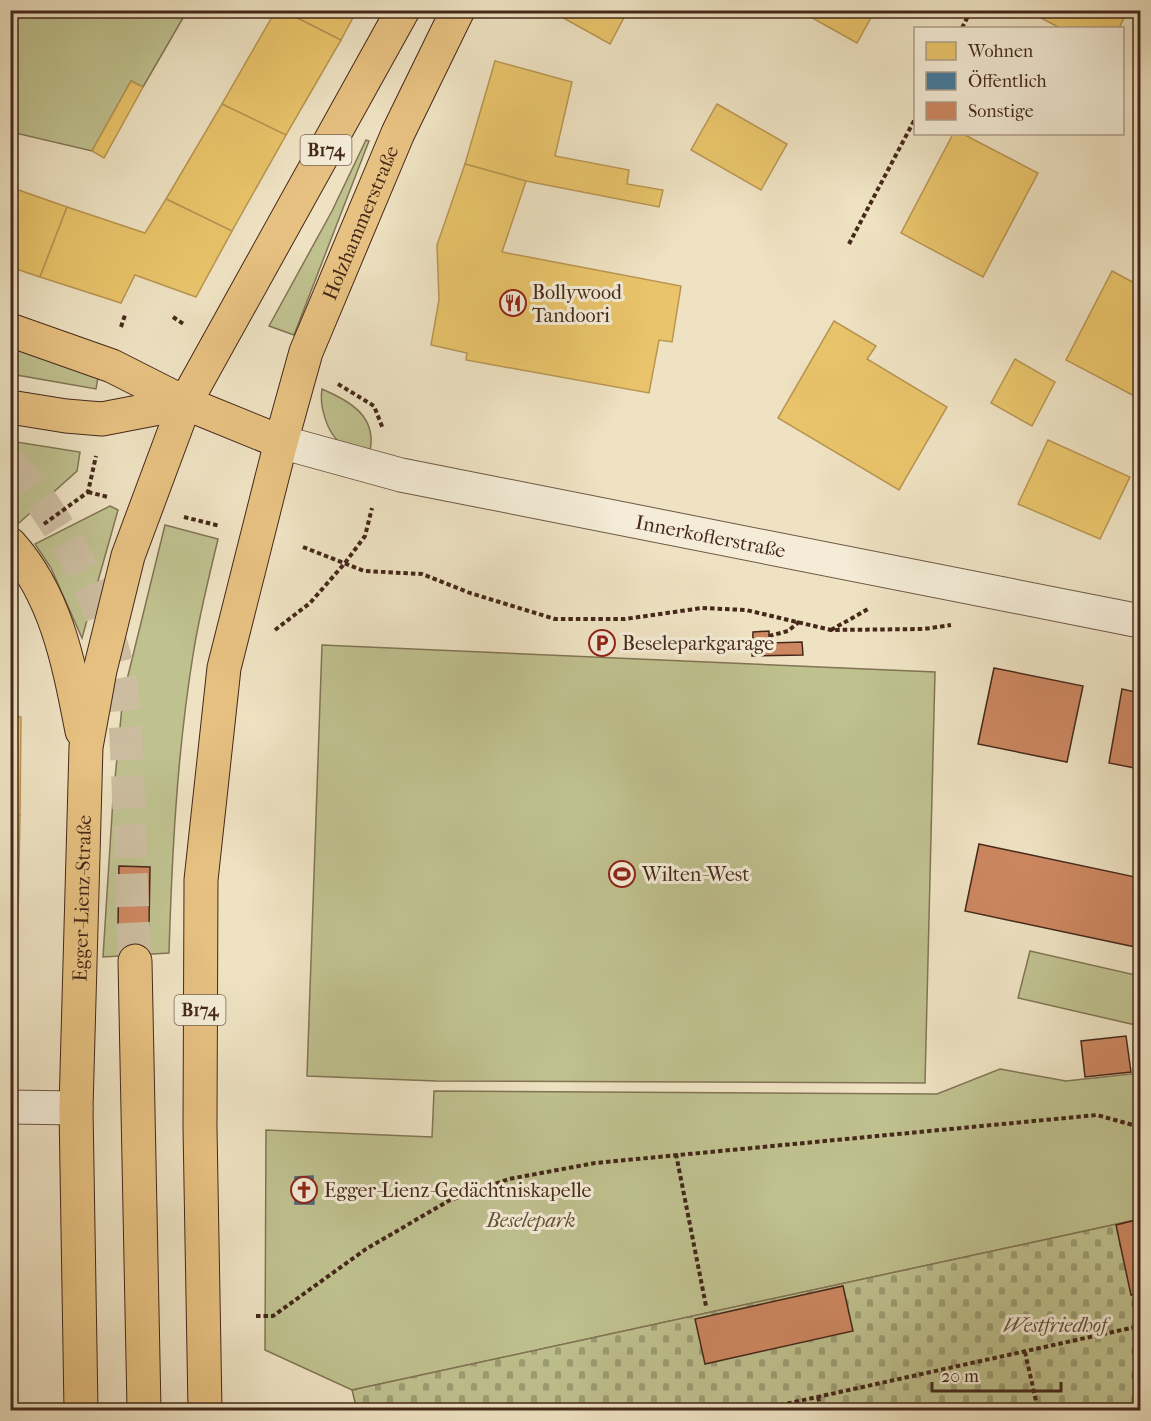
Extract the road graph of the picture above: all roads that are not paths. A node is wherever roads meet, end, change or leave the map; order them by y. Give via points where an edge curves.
1 (403, 10) edge
2 (458, 10) edge
3 (10, 330) edge
4 (185, 403) junction
5 (10, 407) edge
6 (280, 442) junction
7 (24, 537) edge
8 (1139, 618) edge
9 (86, 747) junction
10 (135, 961) tunnel mouth
11 (10, 1107) edge
12 (76, 1108) junction
13 (81, 1410) edge
14 (144, 1410) edge
15 (205, 1410) edge

1 - 4 main road, B174
2 - 6 main road, Holzhammerstraße / B174 via 398,133 306,352
3 - 4 main road via 112,366
4 - 5 main road via 102,419
4 - 6 main road
4 - 9 main road, Egger-Lienz-Straße / B174 via 128,556
6 - 8 street, Innerkoflerstraße via 401,475
6 - 15 main road, B174 via 224,668 201,880
7 - 9 main road via 67,655
9 - 12 main road, Egger-Lienz-Straße / B174
10 - 14 main road
11 - 12 street
12 - 13 main road, Egger-Lienz-Straße / B174

